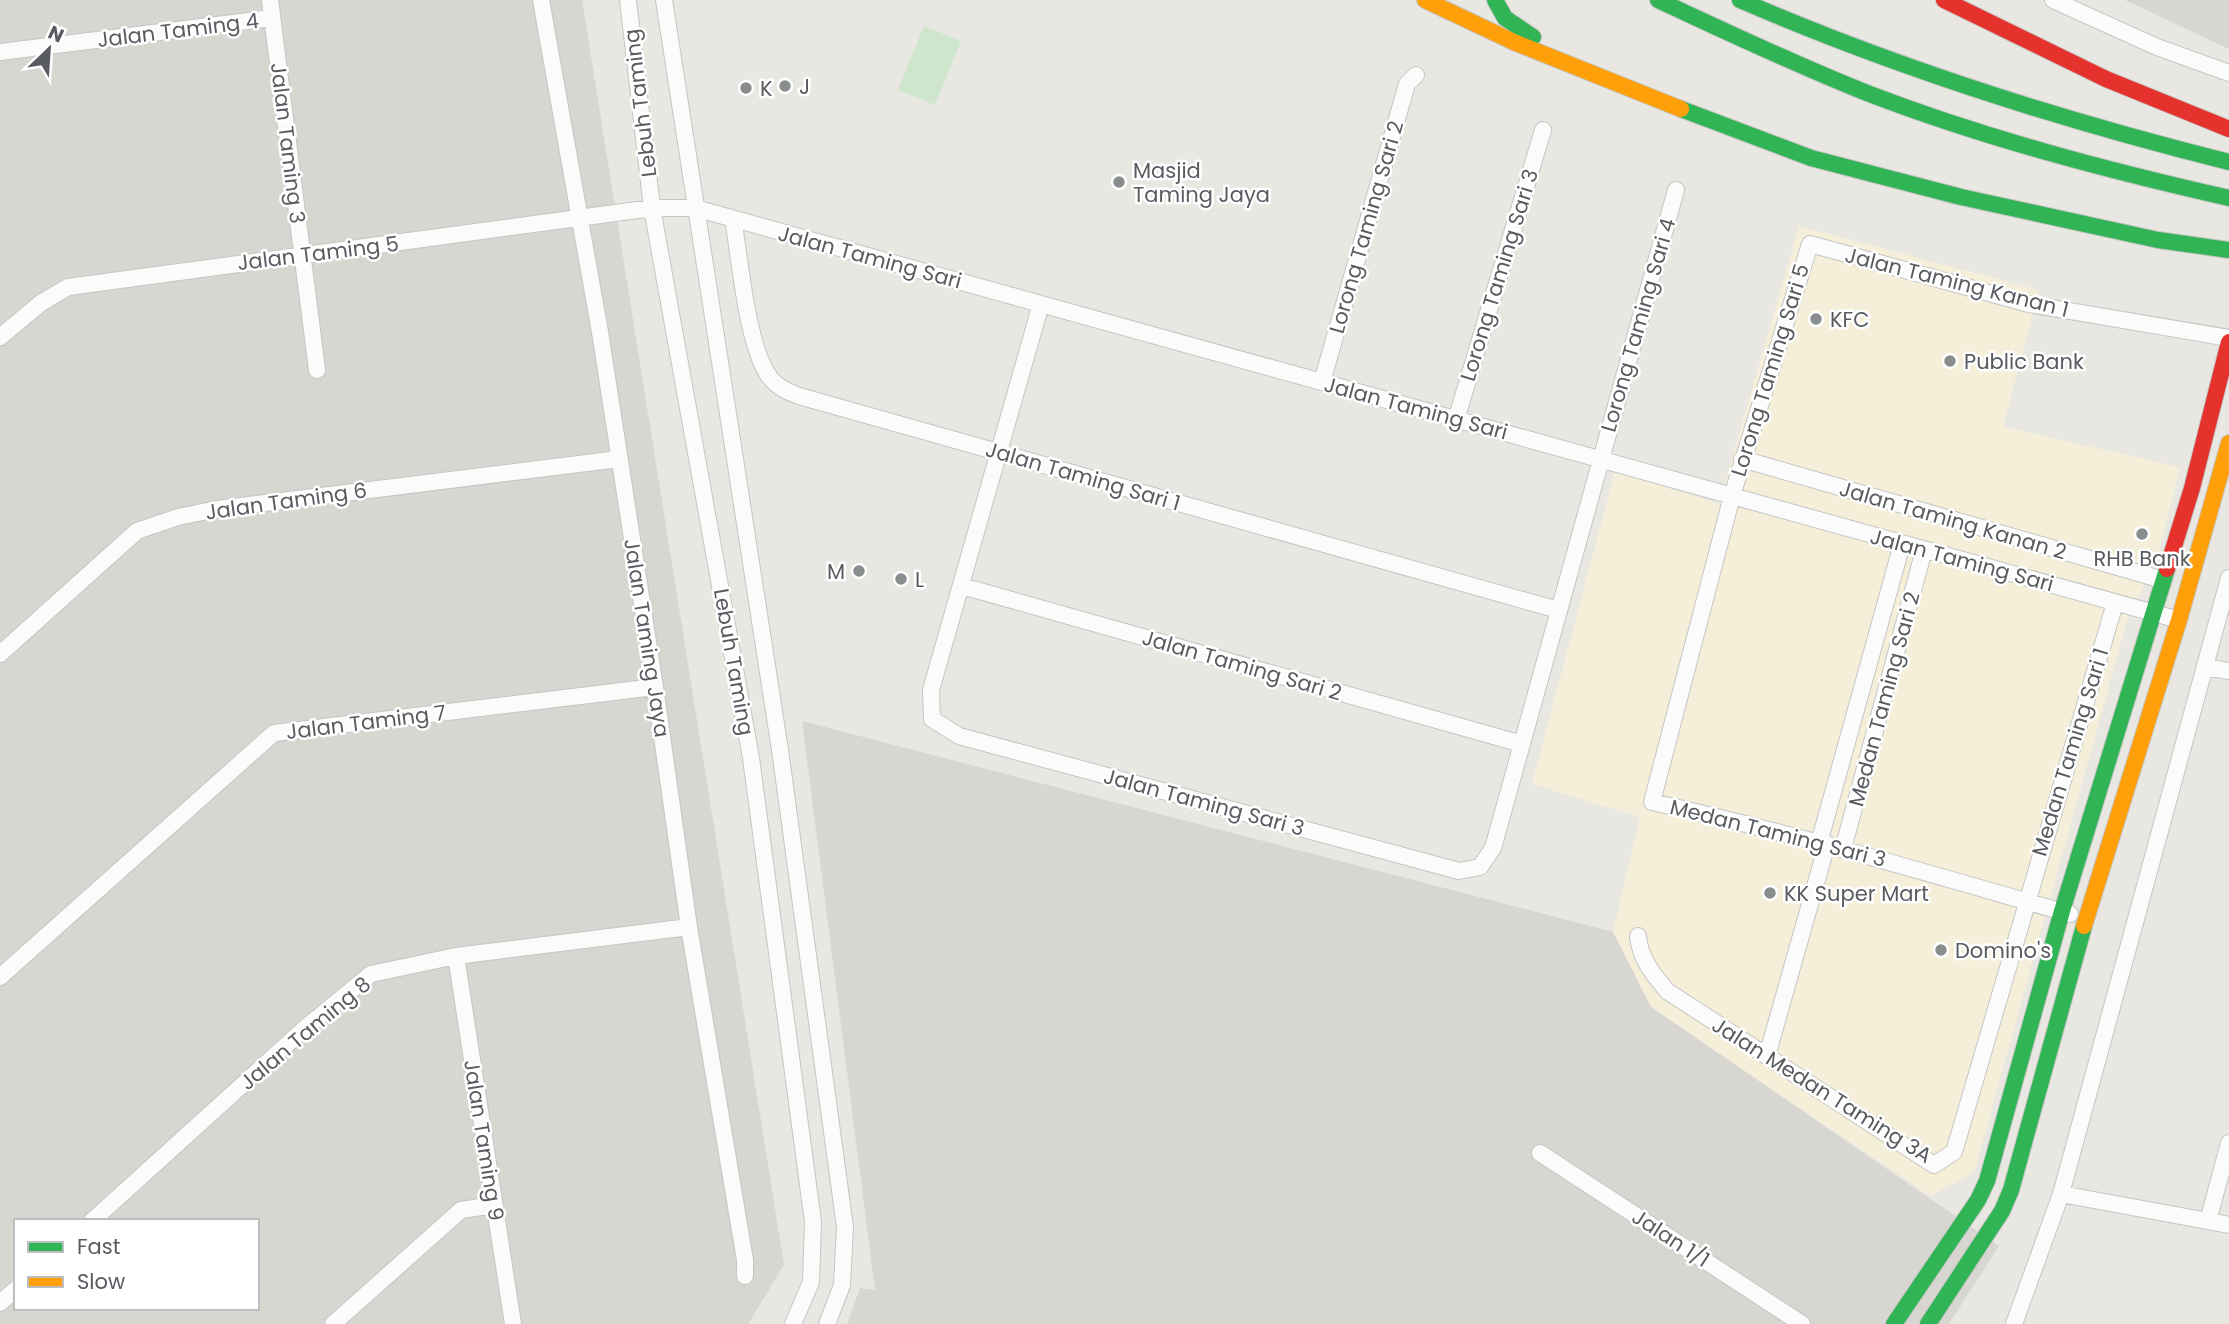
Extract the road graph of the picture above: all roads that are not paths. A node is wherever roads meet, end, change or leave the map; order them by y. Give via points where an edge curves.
1 (270, 0) edge
2 (541, 0) edge
3 (628, 0) edge
4 (664, 0) edge
5 (1425, 0) edge
6 (1495, 0) edge
7 (1658, 0) edge
8 (1741, 0) edge
9 (1944, 0) edge
10 (2053, 0) edge
11 (272, 18) junction
12 (0, 52) edge
13 (2229, 73) edge
14 (1416, 75) dead end
15 (1615, 84) junction
16 (2229, 129) edge
17 (1543, 130) dead end
18 (2229, 162) edge
19 (1676, 190) dead end
20 (2229, 198) edge
21 (652, 208) junction
22 (695, 208) junction
23 (580, 219) junction
24 (733, 219) junction
25 (2158, 240) junction
26 (1810, 244) joint
27 (2229, 250) edge
28 (302, 256) junction
29 (2229, 269) edge
30 (1041, 304) junction
31 (0, 337) edge
32 (2229, 340) edge
33 (317, 370) dead end
34 (1322, 382) junction
35 (1456, 420) junction
36 (2229, 443) edge
37 (999, 453) junction
38 (619, 459) junction
39 (1742, 459) junction
40 (1601, 460) junction
41 (2192, 488) junction
42 (2222, 495) edge
43 (1731, 496) junction
44 (1902, 544) junction
45 (1924, 550) junction
46 (2229, 578) edge
47 (2163, 580) junction
48 (962, 586) junction
49 (2115, 603) junction
50 (1558, 611) junction
51 (2154, 614) junction
52 (2179, 620) junction
53 (0, 654) edge
54 (2204, 667) junction
55 (2229, 671) edge
56 (655, 687) junction
57 (1521, 744) junction
58 (1823, 844) junction
59 (1843, 849) junction
60 (1480, 867) joint
61 (2026, 901) junction
62 (2062, 911) junction
63 (2086, 919) junction
64 (689, 926) junction
65 (1638, 936) dead end
66 (456, 956) junction
67 (0, 977) edge
68 (1767, 1056) junction
69 (2229, 1143) edge
70 (1541, 1153) dead end
71 (2061, 1194) junction
72 (494, 1205) junction
73 (94, 1219) edge
74 (2208, 1221) junction
75 (2229, 1225) edge
76 (745, 1276) dead end
77 (14, 1291) edge
78 (0, 1303) edge
79 (333, 1324) edge
80 (513, 1324) edge
81 (793, 1324) edge
82 (827, 1324) edge
83 (1802, 1324) edge
84 (1894, 1324) edge
85 (1928, 1324) edge
86 (2014, 1324) edge

1 - 11 street, Jalan Taming 3
2 - 23 street, Jalan Taming Jaya
3 - 21 street, Lebuh Taming
4 - 22 street, Lebuh Taming
5 - 15 main road
6 - 15 main road via 1505,18 1521,30
7 - 20 main road via 1868,93 2009,141
8 - 18 main road via 1878,58 2006,101
9 - 16 main road via 2106,79
10 - 13 street via 2157,47
11 - 12 street, Jalan Taming 4
11 - 28 street, Jalan Taming 3
14 - 34 street, Lorong Taming Sari 2 via 1407,84
15 - 25 main road via 1811,158
17 - 35 street, Lorong Taming Sari 3
19 - 40 street, Lorong Taming Sari 4
21 - 22 street, Jalan Taming Sari
21 - 23 street, Jalan Taming 5
21 - 81 street, Lebuh Taming via 751,758 813,1222 811,1282
22 - 24 street, Jalan Taming Sari
22 - 82 street, Lebuh Taming via 780,750 845,1227 842,1285
23 - 28 street, Jalan Taming 5
23 - 38 street, Jalan Taming Jaya
24 - 30 street, Jalan Taming Sari
24 - 37 street, Jalan Taming Sari 1 via 753,341 770,378 783,390
25 - 27 main road
25 - 29 main road via 2215,256
26 - 32 street, Jalan Taming Kanan 1 via 2029,304
26 - 39 street, Lorong Taming Sari 5
28 - 31 street, Jalan Taming 5 via 68,287
28 - 33 street, Jalan Taming 3
30 - 34 street, Jalan Taming Sari
30 - 37 street
32 - 41 main road
34 - 35 street, Jalan Taming Sari
35 - 40 street, Jalan Taming Sari
36 - 42 main road
37 - 48 street
37 - 50 street, Jalan Taming Sari 1
38 - 53 street, Jalan Taming 6 via 178,517 137,531
38 - 56 street, Jalan Taming Jaya
39 - 43 street, Lorong Taming Sari 5
39 - 47 street, Jalan Taming Kanan 2
40 - 43 street, Jalan Taming Sari
40 - 50 street, Lorong Taming Sari 4
41 - 42 street
41 - 47 main road
42 - 52 main road
43 - 44 street, Jalan Taming Sari
43 - 58 street, Medan Taming Sari 3 via 1652,802
44 - 45 street, Jalan Taming Sari
44 - 58 street, Medan Taming Sari 2
45 - 49 street, Jalan Taming Sari
45 - 59 street, Medan Taming Sari 2
46 - 54 street
47 - 51 main road
48 - 57 street, Jalan Taming Sari 2
48 - 60 street, Jalan Taming Sari 3 via 931,690 932,719 960,736 1459,872
49 - 51 street, Jalan Taming Sari
49 - 61 street, Medan Taming Sari 1
50 - 57 street, Lorong Taming Sari 4
51 - 52 street, Jalan Taming Sari
51 - 62 main road
52 - 63 main road
54 - 55 street
54 - 71 street
56 - 64 street, Jalan Taming Jaya
56 - 67 street, Jalan Taming 7 via 274,733
57 - 60 street, Lorong Taming Sari 4 via 1493,848
58 - 59 street, Medan Taming Sari 3
58 - 68 street, Medan Taming Sari 2
59 - 61 street, Medan Taming Sari 3
61 - 62 street, Medan Taming Sari 3
61 - 68 street, Jalan Medan Taming 3A via 1954,1152 1934,1165
62 - 63 street, Medan Taming Sari 3
62 - 84 main road via 1987,1181
63 - 85 main road via 2007,1201
64 - 66 street, Jalan Taming 8
64 - 76 street, Jalan Taming Jaya
65 - 68 street, Jalan Medan Taming 3A via 1648,967 1667,991
66 - 72 street, Jalan Taming 9
66 - 73 street, Jalan Taming 8 via 370,974
69 - 74 street
70 - 83 street, Jalan 1/1
71 - 74 street
71 - 86 street
72 - 79 street via 461,1210
72 - 80 street, Jalan Taming 9
74 - 75 street
77 - 78 street

